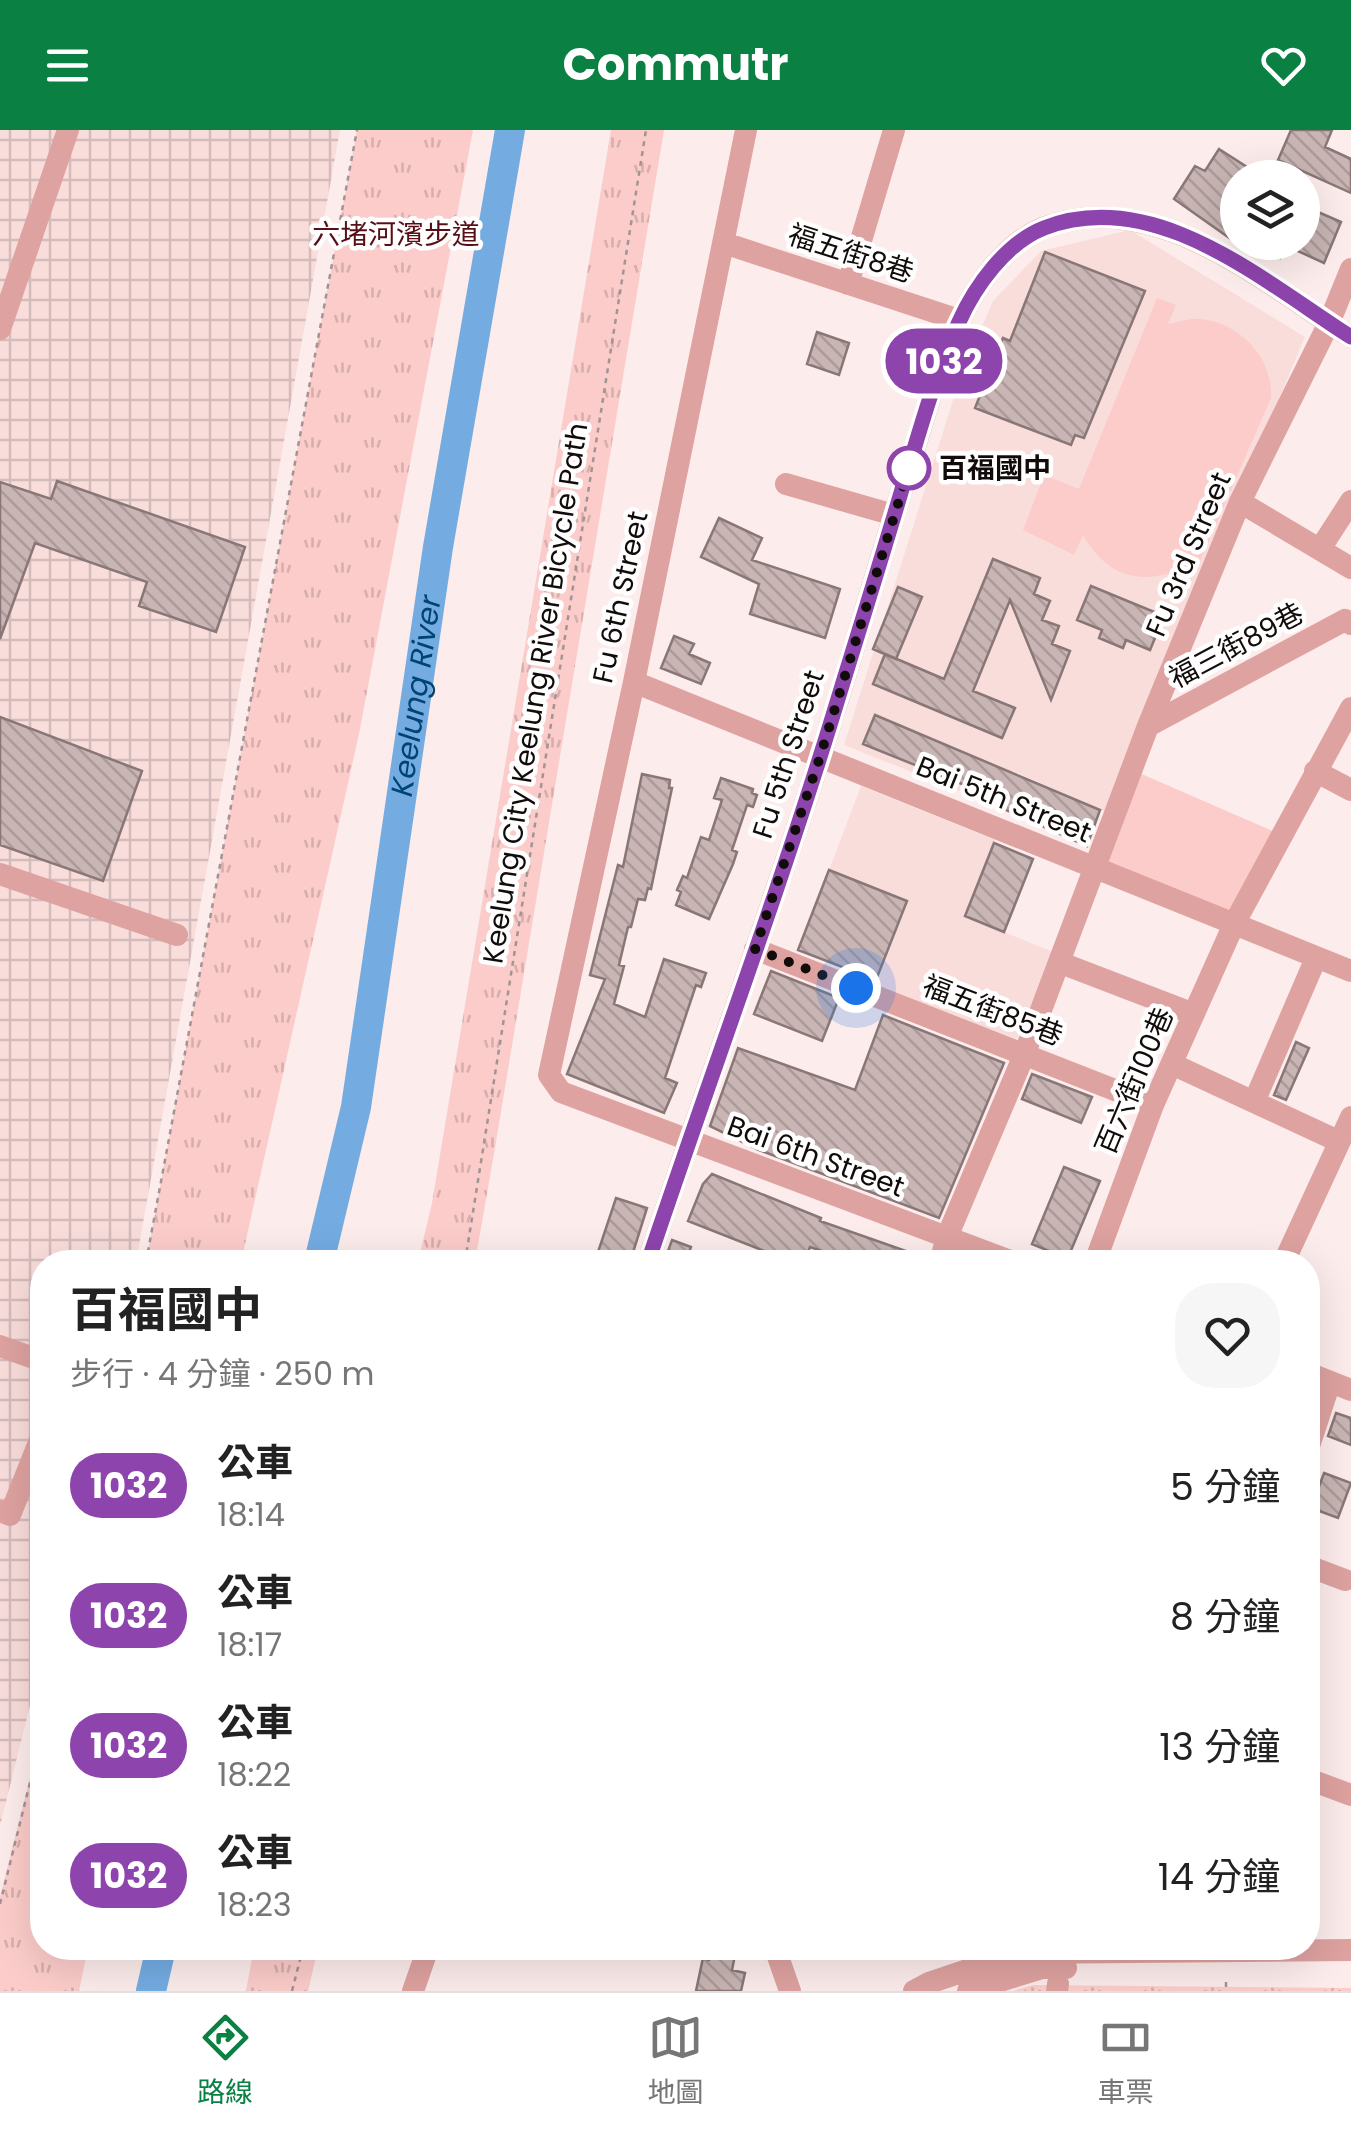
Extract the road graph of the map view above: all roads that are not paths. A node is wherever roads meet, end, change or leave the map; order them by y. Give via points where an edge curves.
1 (68, 130) edge
2 (746, 130) edge
3 (894, 130) edge
4 (724, 243) junction
5 (1351, 270) edge
6 (848, 284) junction
7 (959, 320) junction
8 (1330, 324) junction
9 (0, 330) edge
10 (1351, 337) edge
11 (786, 484) dead end
12 (1351, 501) edge
13 (1240, 502) junction
14 (894, 515) junction
15 (1320, 550) junction
16 (1351, 568) edge
17 (1351, 624) edge
18 (634, 682) junction
19 (1351, 708) edge
20 (1148, 726) junction
21 (820, 757) junction
22 (1315, 770) junction
23 (1351, 790) edge
24 (1096, 869) junction
25 (0, 874) edge
26 (1234, 924) junction
27 (176, 935) dead end
28 (755, 949) junction
29 (1316, 958) junction
30 (1061, 962) junction
31 (1351, 971) edge
32 (1194, 1014) junction
33 (1024, 1054) junction
34 (1172, 1064) junction
35 (549, 1075) joint
36 (1254, 1102) junction
37 (1153, 1105) junction
38 (1351, 1117) edge
39 (688, 1141) junction
40 (1338, 1141) junction
41 (1340, 1170) edge
42 (947, 1237) junction
43 (652, 1250) edge
44 (943, 1250) edge
45 (981, 1250) edge
46 (1100, 1250) edge
47 (1291, 1250) edge
48 (0, 1346) edge
49 (30, 1356) edge
50 (1341, 1386) edge
51 (1320, 1426) edge
52 (30, 1465) edge
53 (0, 1511) edge
54 (1320, 1571) edge
55 (1344, 1580) dead end
56 (1320, 1783) edge
57 (1351, 1795) edge
58 (1351, 1950) edge
59 (1320, 1952) edge
60 (424, 1960) edge
61 (779, 1960) edge
62 (1157, 1960) edge
63 (1040, 1966) edge
64 (1351, 1966) edge
65 (413, 1991) edge
66 (790, 1991) edge
67 (914, 1991) edge
68 (968, 1991) edge

1 - 9 street
2 - 4 street, Fu 6th Street
3 - 6 street
4 - 6 street, 福五街8巷
4 - 18 street, Fu 6th Street
5 - 8 street, Fu 3rd Street
6 - 7 street, 福五街8巷
7 - 8 street, Fu 5th Street via 1010,250 1044,228 1118,216 1174,231
7 - 14 street, Fu 5th Street
8 - 10 street, Fu 5th Street
8 - 13 street, Fu 3rd Street
11 - 14 street
12 - 15 street
13 - 15 street
13 - 20 street, Fu 3rd Street
14 - 21 street, Fu 5th Street
15 - 16 street
17 - 20 street, 福三街89巷 via 1345,620
18 - 21 street, Bai 5th Street
18 - 35 street, Fu 6th Street
19 - 22 street, 百六街100巷
20 - 24 street, Fu 3rd Street
21 - 24 street, Bai 5th Street
21 - 28 street, Fu 5th Street
22 - 23 street
22 - 26 street, 百六街100巷
24 - 26 street, Bai 5th Street
24 - 30 street, Fu 3rd Street
25 - 27 street
26 - 29 street, Bai 5th Street
26 - 32 street, 百六街100巷
28 - 33 street, 福五街85巷
28 - 39 street, Fu 5th Street
29 - 31 street, Bai 5th Street
29 - 36 street
30 - 32 street
30 - 33 street, Fu 3rd Street
32 - 34 street, 百六街100巷
33 - 37 street, 福五街85巷
33 - 42 street, Fu 3rd Street
34 - 36 street
34 - 37 street, 百六街100巷
35 - 39 street, Bai 6th Street via 561,1092
36 - 40 street
37 - 46 street, 百六街100巷
38 - 40 street
39 - 42 street, Bai 6th Street
39 - 43 street, Fu 5th Street
40 - 41 street
41 - 47 street
42 - 44 street, Fu 3rd Street
42 - 45 street, Bai 6th Street
48 - 49 street
50 - 51 street
52 - 53 street via 10,1515
54 - 55 street
56 - 57 street
58 - 59 street
60 - 65 street
61 - 66 street
62 - 63 street
63 - 64 street
63 - 67 street via 930,1982
63 - 68 street

